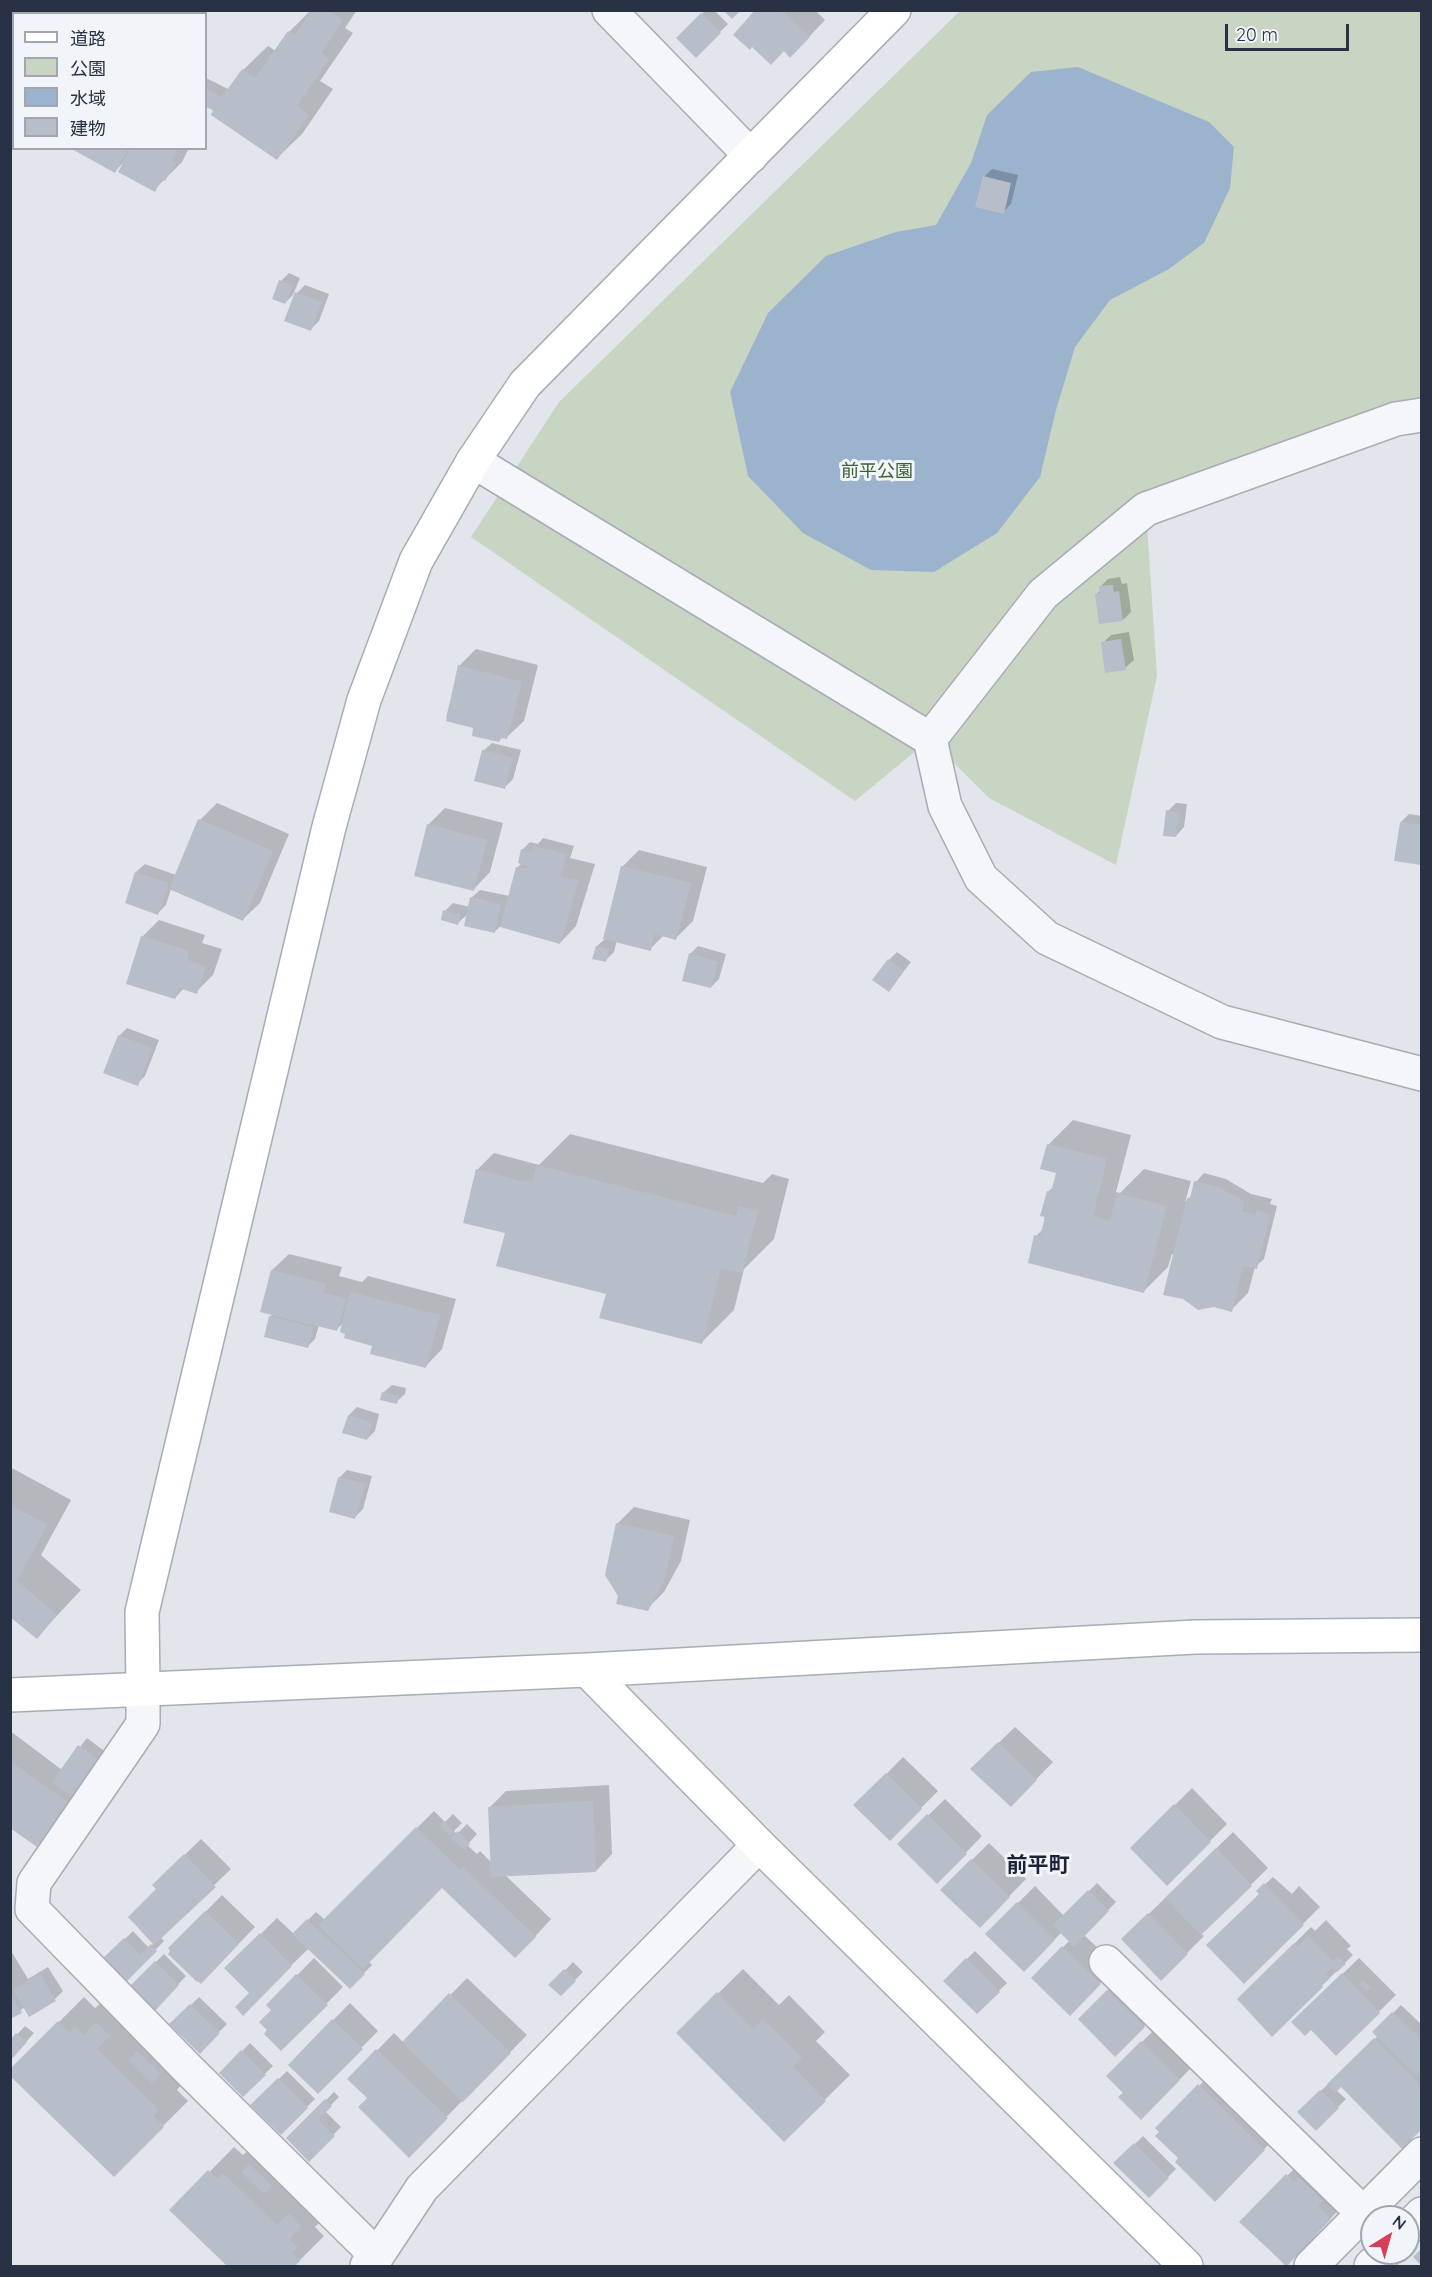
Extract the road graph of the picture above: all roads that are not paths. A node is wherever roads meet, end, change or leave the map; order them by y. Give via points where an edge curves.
1 (609, 10) edge
2 (894, 10) edge
3 (751, 156) junction
4 (1422, 415) edge
5 (473, 461) junction
6 (930, 739) junction
7 (1422, 1074) edge
8 (1422, 1635) edge
9 (587, 1670) junction
10 (143, 1689) junction
11 (10, 1695) edge
12 (759, 1845) junction
13 (1106, 1962) dead end
14 (1422, 2154) edge
15 (1371, 2205) edge
16 (1360, 2210) edge
17 (1360, 2216) edge
18 (372, 2261) edge
19 (1186, 2266) edge
20 (1311, 2266) edge

1 - 3 street
2 - 3 street
3 - 5 street via 525,384
4 - 6 street via 1396,419 1146,509 1043,594
5 - 6 street
5 - 10 street via 416,561 364,700 329,827 142,1612
6 - 7 street via 945,806 981,878 1047,938 1222,1022
8 - 9 street via 1195,1637
9 - 10 street
9 - 12 street
10 - 11 street
10 - 18 street via 143,1724 34,1883 32,1909
12 - 18 street via 422,2188
12 - 19 street
13 - 16 street
14 - 15 street
17 - 20 street

